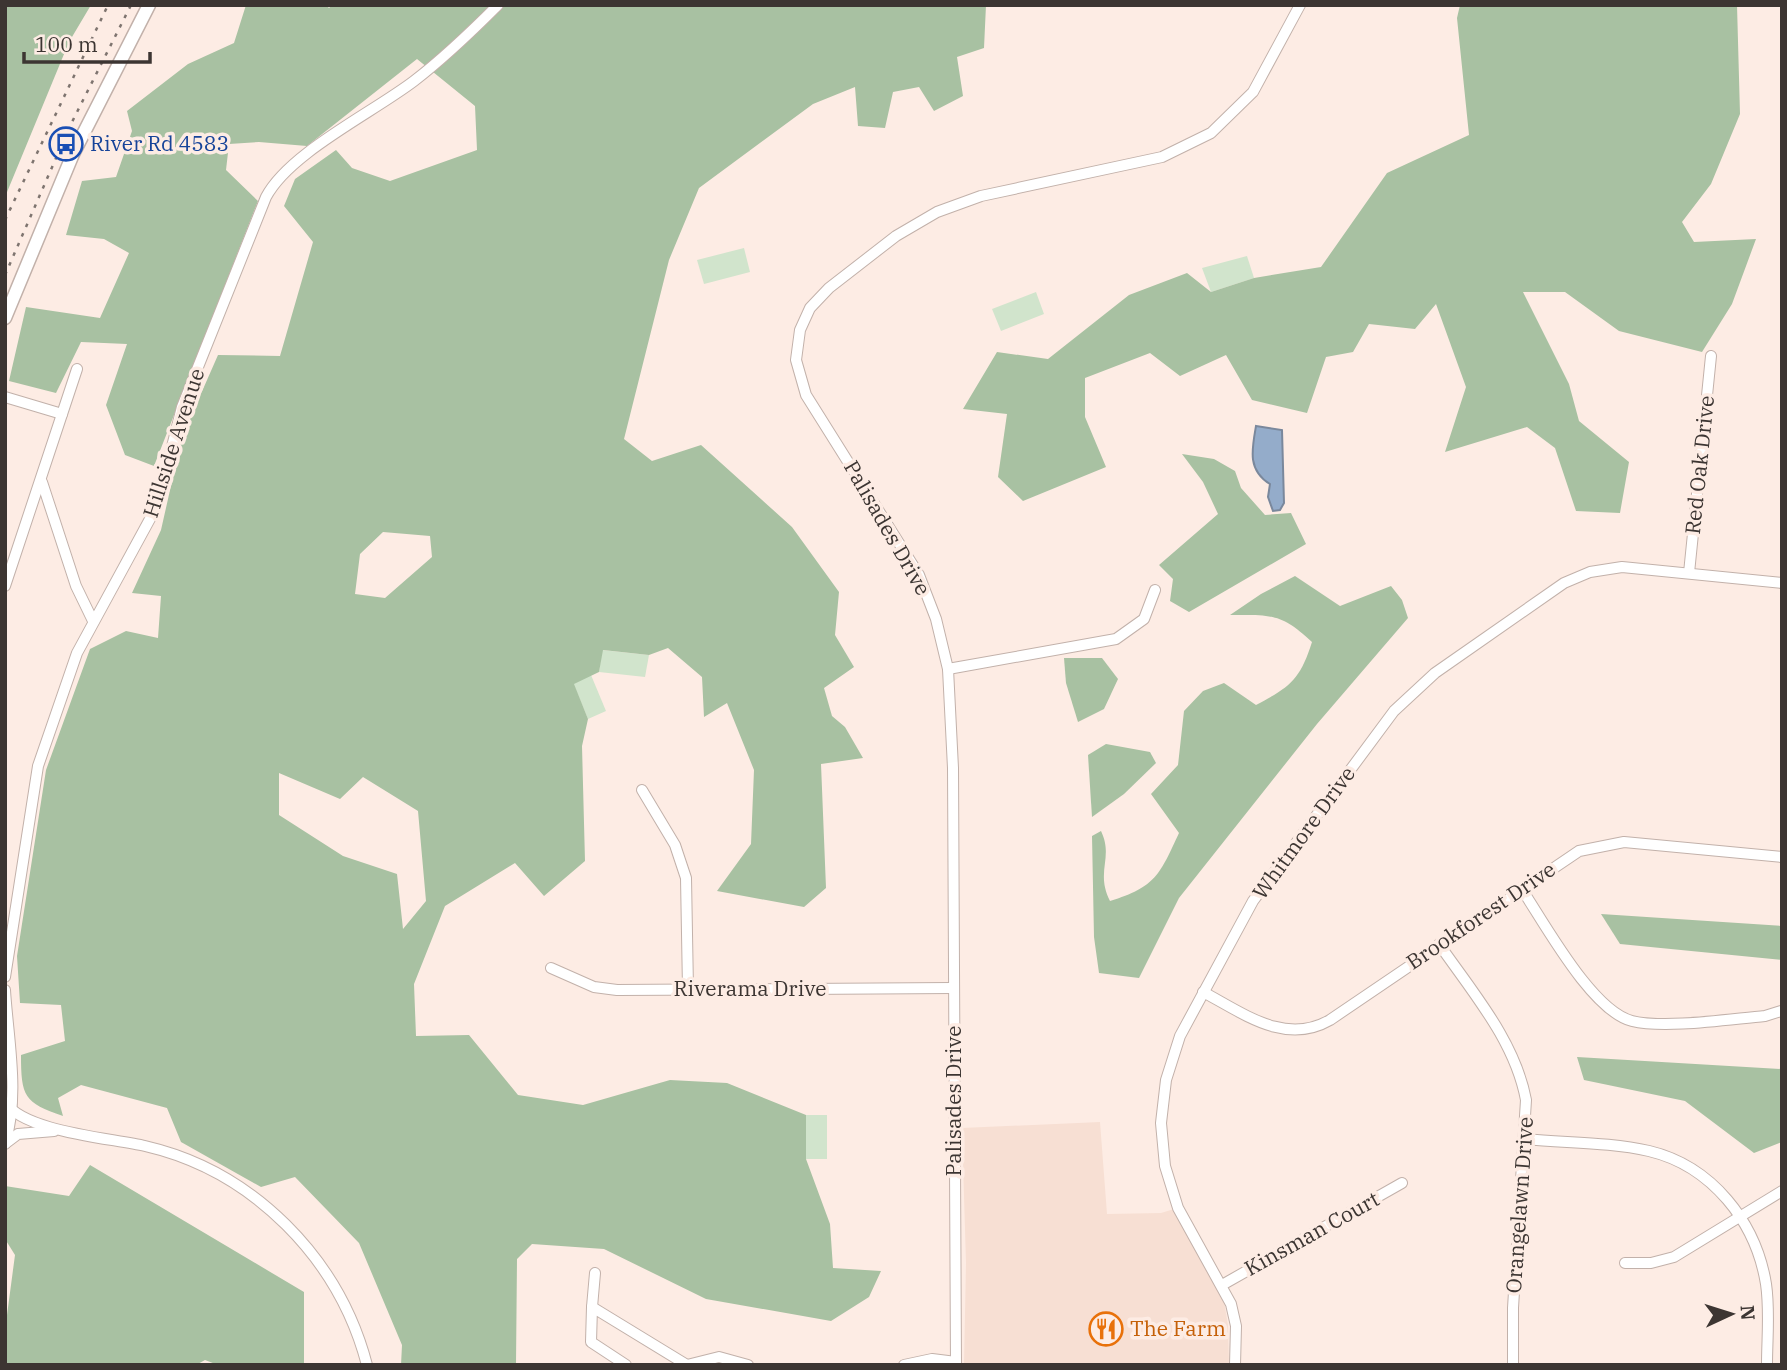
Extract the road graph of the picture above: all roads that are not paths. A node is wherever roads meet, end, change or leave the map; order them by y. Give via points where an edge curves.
1 (149, 5) edge
2 (498, 5) edge
3 (1300, 5) edge
4 (5, 318) edge
5 (1711, 356) dead end
6 (77, 369) dead end
7 (5, 397) edge
8 (62, 414) junction
9 (42, 482) junction
10 (1689, 573) junction
11 (1782, 583) edge
12 (5, 586) edge
13 (1155, 590) dead end
14 (93, 621) junction
15 (948, 668) junction
16 (642, 790) dead end
17 (1782, 857) edge
18 (1521, 888) junction
19 (1439, 944) junction
20 (551, 968) dead end
21 (5, 977) edge
22 (953, 988) junction
23 (688, 989) junction
24 (5, 990) edge
25 (1203, 992) junction
26 (1781, 1011) edge
27 (8, 1070) edge
28 (8, 1105) edge
29 (60, 1131) junction
30 (1526, 1139) junction
31 (5, 1143) edge
32 (1402, 1183) dead end
33 (1782, 1191) edge
34 (1741, 1216) junction
35 (1625, 1263) dead end
36 (595, 1273) dead end
37 (1222, 1285) junction
38 (592, 1307) junction
39 (956, 1363) edge
40 (367, 1365) edge
41 (626, 1365) edge
42 (687, 1365) edge
43 (748, 1365) edge
44 (904, 1365) edge
45 (1235, 1365) edge
46 (1513, 1365) edge
47 (1767, 1365) edge

1 - 4 main road via 73,154
2 - 14 street, Hillside Avenue via 440,60 288,168 272,186 180,415 151,521
3 - 15 street, Palisades Drive via 1253,92 1212,134 1162,157 981,196 937,212 896,236 829,288 804,319 796,353 800,381 919,575
5 - 10 street, Red Oak Drive
6 - 8 street
7 - 8 street
8 - 9 street
9 - 12 street
9 - 14 street via 76,586
10 - 11 street, Whitmore Drive
10 - 25 street, Whitmore Drive via 1622,567 1575,577 1424,682 1376,732 1254,901
13 - 15 street via 1144,619 1116,639
14 - 21 street, Hillside Avenue via 77,653 38,766
15 - 22 street, Palisades Drive
16 - 23 street via 675,845 686,878
17 - 18 street, Brookforest Drive via 1608,843 1578,851
18 - 19 street, Brookforest Drive
18 - 26 street via 1595,997 1623,1018 1653,1023
19 - 25 street, Brookforest Drive via 1329,1020 1303,1030 1267,1026
19 - 30 street, Orangelawn Drive via 1508,1046 1527,1100
20 - 23 street, Riverama Drive via 605,989
22 - 23 street, Riverama Drive
22 - 39 street, Palisades Drive
24 - 27 street
25 - 37 street, Whitmore Drive via 1180,1035 1166,1080 1162,1147 1178,1208
27 - 28 street
28 - 29 street
28 - 31 street
29 - 31 street via 18,1134
29 - 40 street via 174,1155 218,1174 257,1199 293,1231 323,1268 347,1309
30 - 34 street via 1630,1148 1664,1156 1699,1174
30 - 46 street, Orangelawn Drive
32 - 37 street, Kinsman Court
33 - 34 street
34 - 35 street via 1674,1257
34 - 47 street via 1759,1256 1766,1287
36 - 38 street
37 - 45 street, Whitmore Drive via 1234,1315
38 - 41 street via 591,1342
38 - 42 street
39 - 44 street via 932,1359
42 - 43 street via 719,1357

